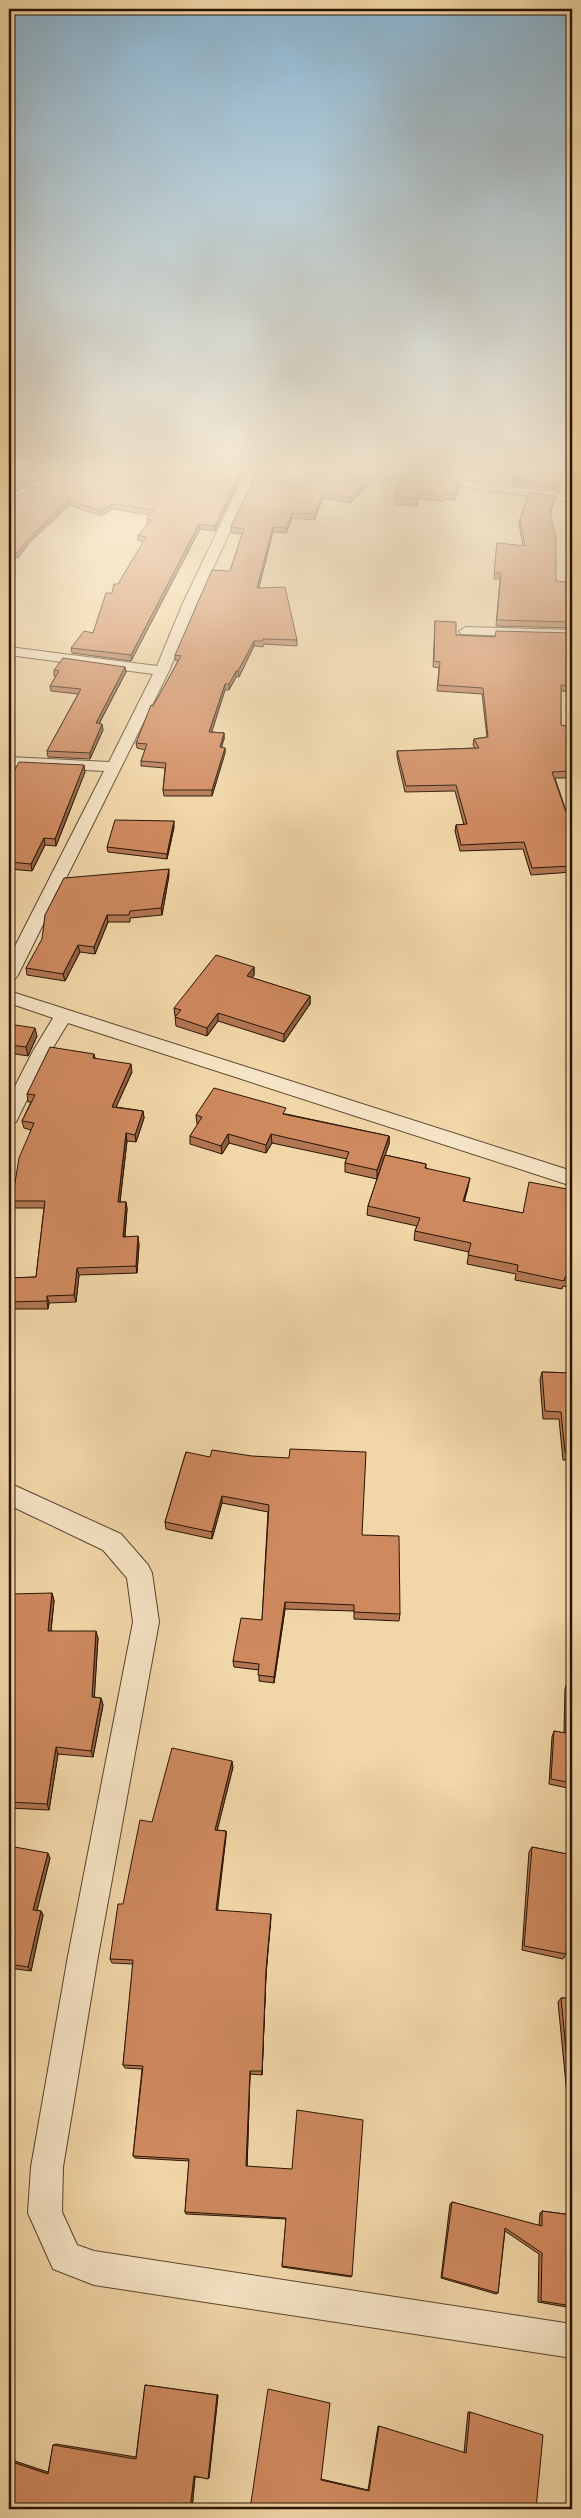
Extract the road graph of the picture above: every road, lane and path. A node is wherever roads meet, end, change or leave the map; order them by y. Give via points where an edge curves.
1 (197, 589) edge
2 (466, 631) dead end
3 (572, 634) edge
4 (9, 652) edge
5 (162, 671) junction
6 (9, 761) edge
7 (112, 767) junction
8 (9, 974) edge
9 (9, 997) edge
10 (64, 1015) junction
11 (9, 1117) edge
12 (572, 1179) edge
13 (9, 1494) edge
14 (572, 2341) edge

1 - 5 street
2 - 3 street
4 - 5 street
5 - 7 street
6 - 7 street
7 - 8 street
9 - 10 street
10 - 11 street
10 - 12 street
13 - 14 street via 112,1542 139,1573 146,1622 47,2167 45,2213 65,2257 94,2268

